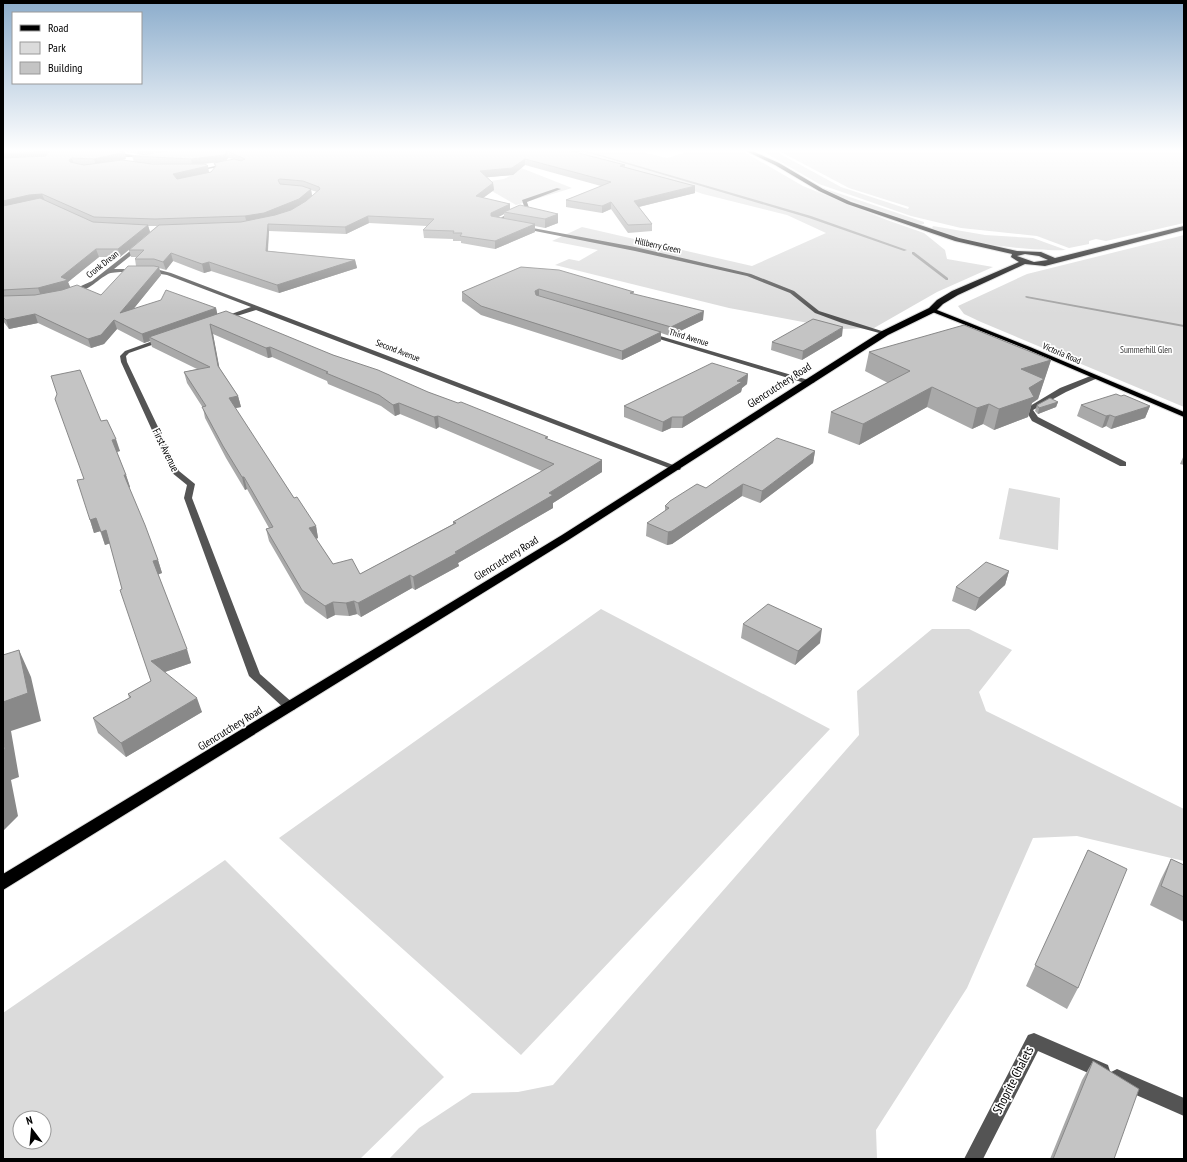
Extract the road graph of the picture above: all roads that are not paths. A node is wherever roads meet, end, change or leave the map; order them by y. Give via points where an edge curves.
1 (527, 205) edge
2 (855, 205) edge
3 (509, 224) edge
4 (517, 226) edge
5 (1184, 228) edge
6 (148, 238) edge
7 (1122, 243) junction
8 (1016, 253) junction
9 (1041, 254) junction
10 (1052, 261) junction
11 (1025, 262) junction
12 (109, 271) junction
13 (64, 294) edge
14 (258, 307) junction
15 (932, 310) junction
16 (215, 322) edge
17 (642, 332) edge
18 (885, 333) junction
19 (171, 337) edge
20 (1096, 377) junction
21 (811, 382) junction
22 (1184, 415) edge
23 (1123, 464) dead end
24 (677, 468) junction
25 (290, 707) junction
26 (3, 883) edge
27 (1184, 1107) edge
28 (973, 1159) edge

1 - 3 street via 528,207 494,222
2 - 8 highway via 957,240
4 - 18 street, Hillberry Green via 608,243 749,275 792,292 817,312
5 - 7 highway
6 - 12 street, Cronk Drean
7 - 9 highway via 1074,252
7 - 10 highway
8 - 9 highway
8 - 11 highway via 1014,257
9 - 10 highway via 1050,256
10 - 11 highway via 1045,264
11 - 15 highway, Glencrutchery Road via 955,293
12 - 13 street, Cronk Drean via 86,287
12 - 14 street, Second Avenue via 161,272
14 - 16 street
14 - 24 street, Second Avenue
15 - 18 highway, Glencrutchery Road
15 - 20 main road, Victoria Road
17 - 21 street, Third Avenue
18 - 21 highway, Glencrutchery Road
19 - 25 street, First Avenue via 127,352 123,356 124,362 175,472 191,484 188,498 255,676
20 - 22 main road, Victoria Road
20 - 23 street via 1063,390 1029,409 1035,419
21 - 24 highway, Glencrutchery Road
24 - 25 highway, Glencrutchery Road
25 - 26 highway, Glencrutchery Road
27 - 28 street, Shoprite Chalets via 1034,1041

